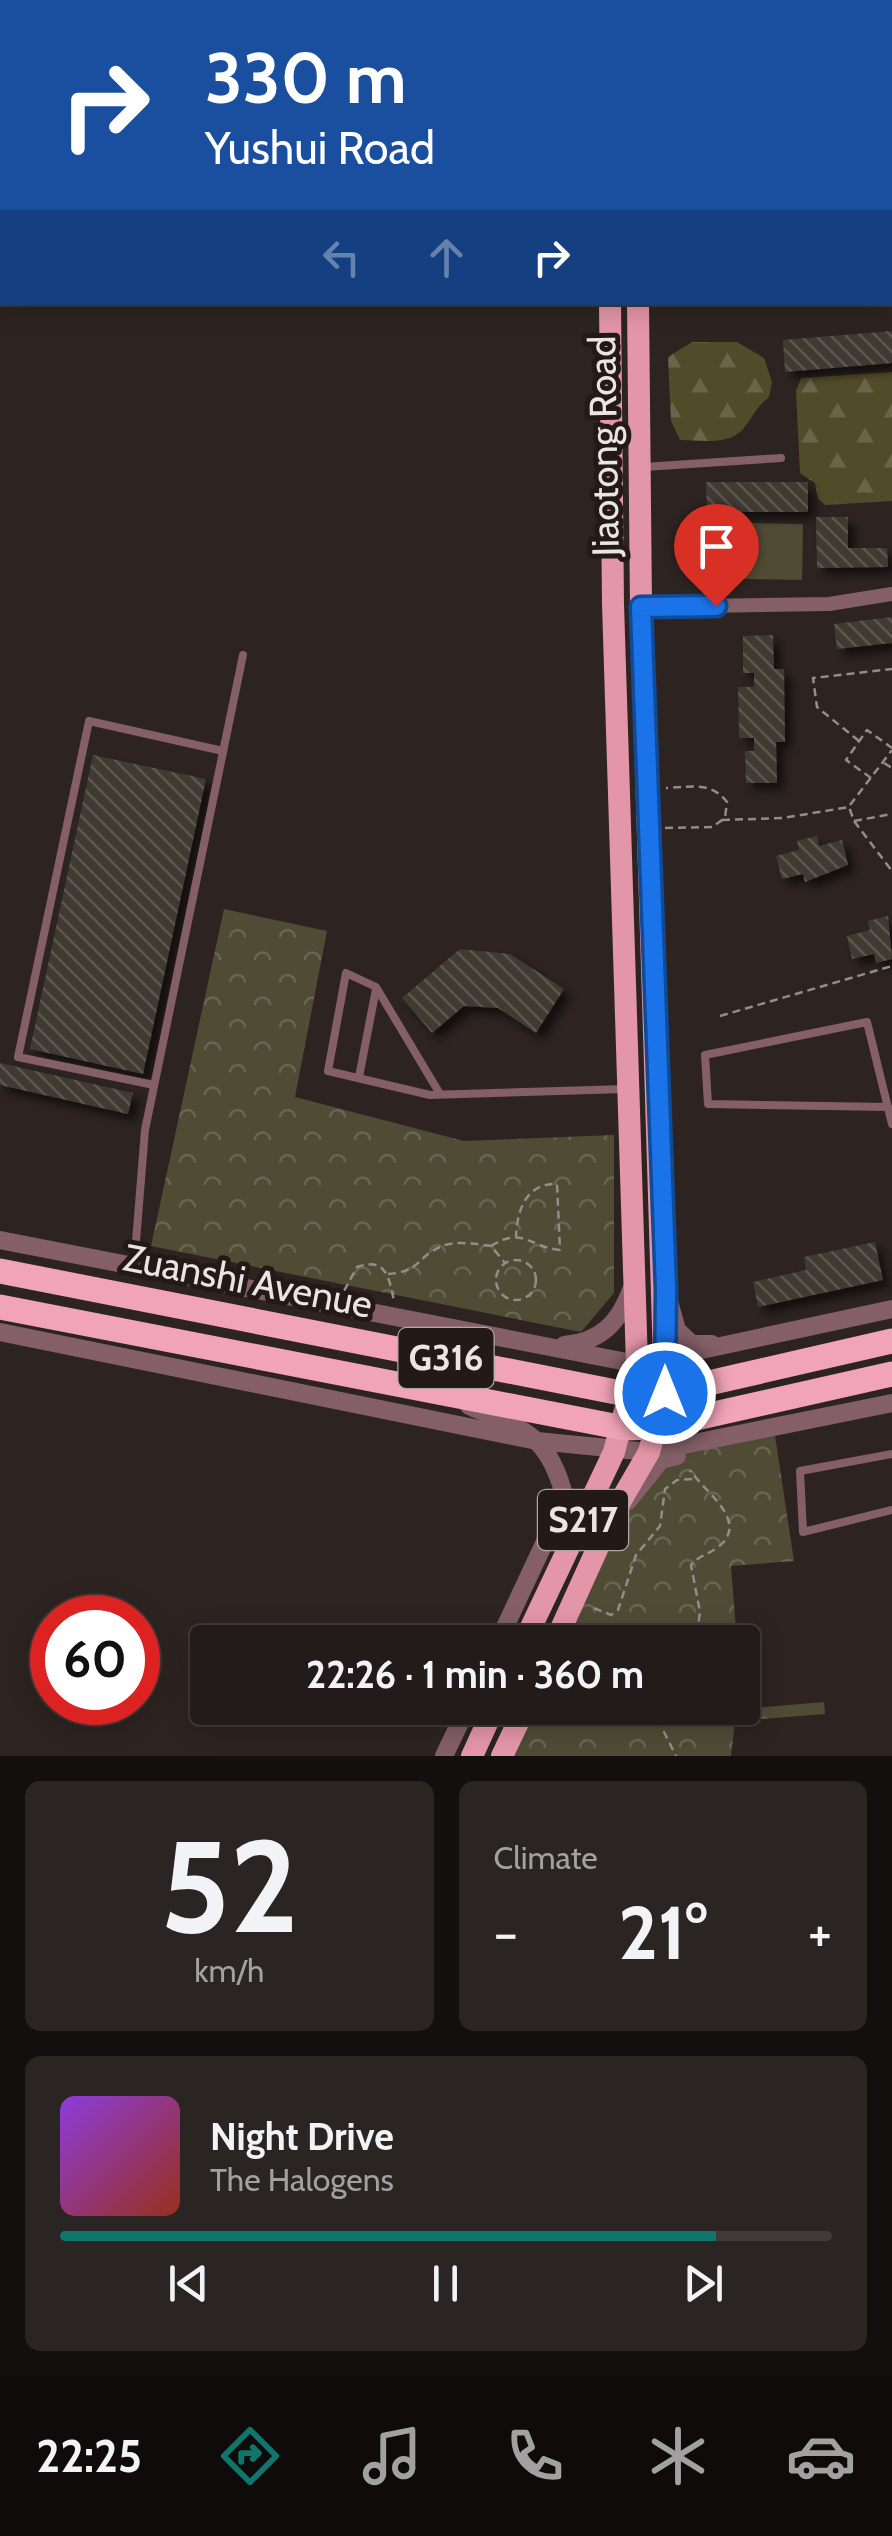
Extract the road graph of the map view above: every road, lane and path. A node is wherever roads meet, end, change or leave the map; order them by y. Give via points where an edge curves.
1 (610, 305) edge
2 (638, 305) edge
3 (781, 458) dead end
4 (640, 468) junction
5 (892, 594) edge
6 (641, 607) junction
7 (242, 655) dead end
8 (892, 668) edge
9 (859, 741) junction
10 (892, 749) edge
11 (223, 750) junction
12 (883, 762) junction
13 (892, 768) edge
14 (871, 778) junction
15 (647, 788) junction
16 (849, 806) junction
17 (892, 814) edge
18 (722, 820) junction
19 (854, 822) junction
20 (649, 828) junction
21 (892, 870) edge
22 (892, 966) edge
23 (376, 987) junction
24 (720, 1016) dead end
25 (358, 1078) junction
26 (154, 1085) junction
27 (631, 1090) junction
28 (440, 1094) junction
29 (888, 1107) junction
30 (892, 1124) edge
31 (516, 1237) junction
32 (0, 1240) edge
33 (491, 1246) junction
34 (505, 1264) junction
35 (134, 1266) junction
36 (0, 1271) edge
37 (637, 1271) junction
38 (388, 1274) junction
39 (666, 1289) junction
40 (128, 1296) junction
41 (0, 1306) edge
42 (338, 1306) junction
43 (892, 1309) edge
44 (398, 1317) junction
45 (0, 1332) edge
46 (892, 1342) edge
47 (742, 1343) junction
48 (540, 1345) junction
49 (665, 1360) junction
50 (637, 1364) junction
51 (892, 1374) edge
52 (665, 1393) junction
53 (631, 1395) junction
54 (445, 1396) junction
55 (892, 1404) edge
56 (656, 1427) junction
57 (731, 1438) junction
58 (619, 1440) junction
59 (537, 1441) junction
60 (691, 1451) junction
61 (649, 1452) junction
62 (892, 1454) edge
63 (695, 1478) junction
64 (564, 1501) junction
65 (892, 1510) edge
66 (613, 1514) junction
67 (730, 1522) junction
68 (720, 1523) dead end
69 (562, 1560) junction
70 (592, 1607) dead end
71 (506, 1625) edge
72 (532, 1625) edge
73 (563, 1625) edge
74 (698, 1625) edge
75 (459, 1725) edge
76 (486, 1725) edge
77 (516, 1725) edge
78 (660, 1725) edge
79 (444, 1756) edge
80 (472, 1756) edge
81 (502, 1756) edge
82 (676, 1756) edge

1 - 27 main road, Jiaotong Road / S217
2 - 4 main road, Jiaotong Road / S217
3 - 4 lane
4 - 6 main road, Jiaotong Road / S217
5 - 6 street via 828,604
6 - 15 main road, Jiaotong Road / S217
7 - 11 lane
8 - 9 path via 814,678 817,707
9 - 10 path via 867,730
9 - 14 path via 846,760
10 - 12 path
11 - 26 lane
11 - 26 lane via 89,722 18,1057
12 - 13 path
12 - 14 path
14 - 16 path
15 - 18 path via 717,789 727,802
15 - 20 main road, Jiaotong Road / S217
16 - 18 path
16 - 19 path
17 - 19 path
18 - 20 path via 712,827
19 - 21 path
20 - 39 main road, Jiaotong Road / S217
22 - 24 path
23 - 25 lane
23 - 25 lane via 346,973 328,1070
23 - 28 lane
25 - 28 lane
26 - 35 lane
27 - 28 lane
27 - 37 main road, Jiaotong Road / S217
29 - 29 lane via 867,1022 706,1055 708,1104
29 - 30 lane
31 - 31 path via 560,1250 557,1184 524,1199
31 - 33 path
32 - 35 street
33 - 34 path
33 - 38 path via 438,1247 422,1264
34 - 34 path via 495,1284 502,1298 529,1295 538,1283 536,1270 526,1262
35 - 40 street
35 - 42 street
36 - 40 highway, Zuanshi Avenue / G316
37 - 48 street via 622,1316 598,1337
37 - 50 main road, Jiaotong Road / S217
38 - 42 path via 370,1263 357,1268
38 - 44 path
39 - 47 street via 677,1330 692,1344
39 - 49 main road, Jiaotong Road / S217
40 - 53 highway, Zuanshi Avenue / G316
41 - 54 highway, Zuanshi Avenue / G316
42 - 44 street
43 - 47 street
44 - 48 street
45 - 59 street
46 - 52 highway, Zuanshi Avenue / G316
47 - 49 street
48 - 50 street
49 - 50 street
49 - 52 main road, Jiaotong Road / S217
50 - 53 main road, Jiaotong Road / S217
51 - 56 highway, Zuanshi Avenue / G316
52 - 53 highway, Zuanshi Avenue / G316
52 - 56 main road, Jiaotong Road / S217
53 - 58 main road, S217
54 - 58 highway, Zuanshi Avenue / G316
54 - 59 street
55 - 57 street
56 - 58 highway, Zuanshi Avenue / G316
56 - 61 main road, S217
57 - 60 street
57 - 61 street
58 - 59 street
58 - 61 street
58 - 69 main road, S217
59 - 64 street
60 - 63 path via 686,1465
60 - 66 street via 661,1460
61 - 66 main road, S217
62 - 65 lane via 800,1471 804,1532
63 - 67 path
63 - 70 path via 665,1489 660,1526 636,1555 618,1610
64 - 69 street via 570,1524
64 - 71 street
66 - 73 main road, S217
67 - 68 path
67 - 74 path via 727,1537 691,1565
69 - 72 main road, S217
75 - 79 street
76 - 80 main road
77 - 81 main road
78 - 82 path

